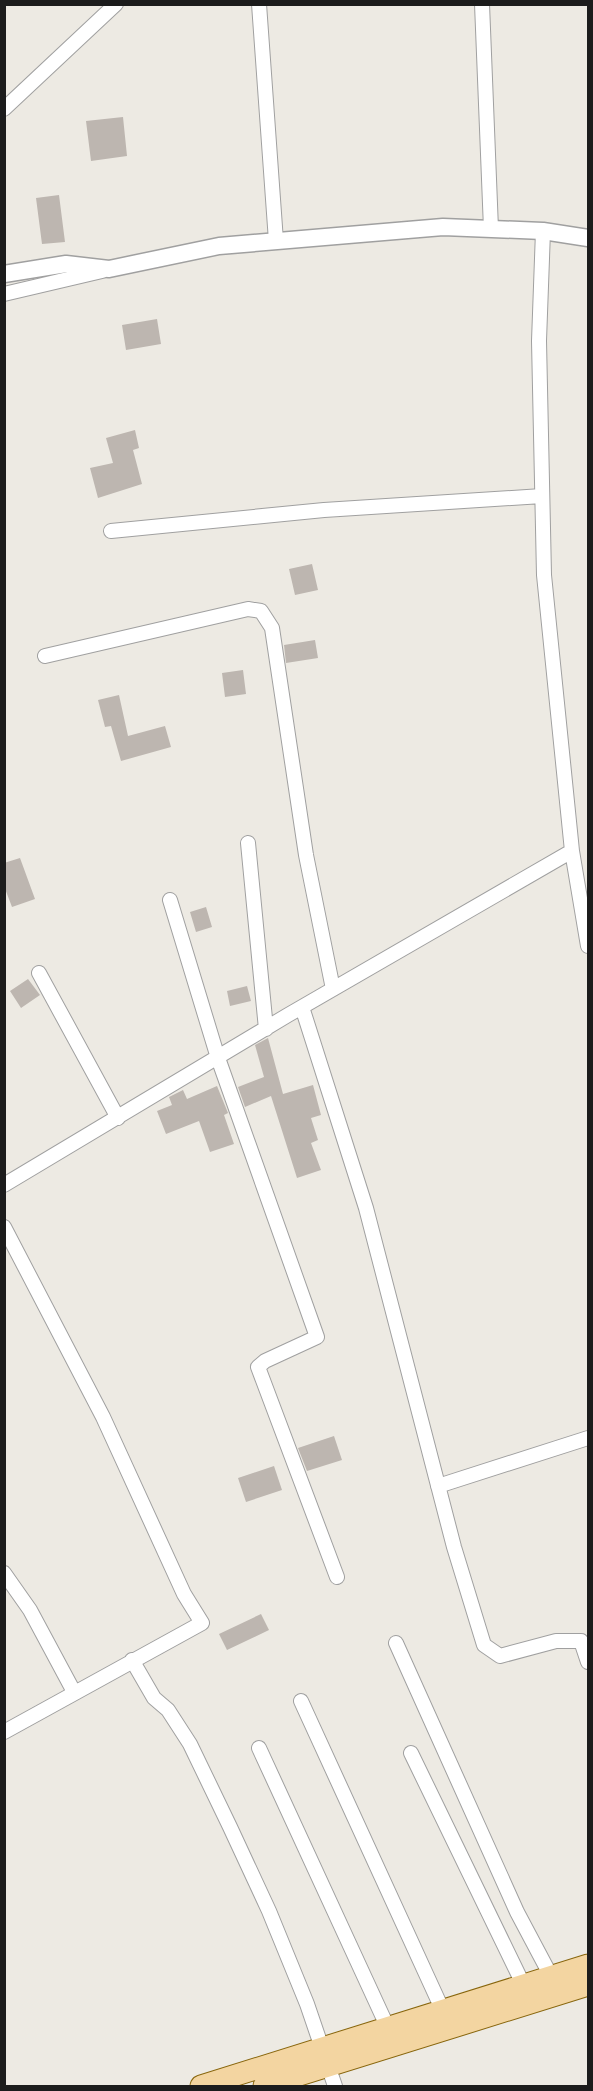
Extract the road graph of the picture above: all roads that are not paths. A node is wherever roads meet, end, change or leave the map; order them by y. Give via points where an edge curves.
1 (116, 4) edge
2 (259, 4) edge
3 (482, 4) edge
4 (4, 109) edge
5 (492, 229) junction
6 (543, 231) junction
7 (588, 238) edge
8 (276, 241) junction
9 (109, 269) junction
10 (4, 274) edge
11 (4, 294) edge
12 (542, 496) junction
13 (111, 531) dead end
14 (45, 656) dead end
15 (248, 843) dead end
16 (573, 851) junction
17 (170, 900) dead end
18 (588, 946) edge
19 (39, 974) dead end
20 (333, 989) junction
21 (302, 1007) junction
22 (266, 1029) junction
23 (218, 1058) junction
24 (118, 1118) junction
25 (4, 1185) edge
26 (4, 1227) edge
27 (588, 1438) edge
28 (438, 1486) junction
29 (4, 1573) edge
30 (337, 1577) dead end
31 (396, 1643) dead end
32 (132, 1660) junction
33 (588, 1662) edge
34 (74, 1692) junction
35 (301, 1701) dead end
36 (4, 1732) edge
37 (260, 1748) dead end
38 (411, 1753) dead end
39 (588, 1965) edge
40 (552, 1978) junction
41 (523, 1984) junction
42 (588, 1985) edge
43 (443, 2011) junction
44 (388, 2028) junction
45 (329, 2068) edge
46 (201, 2086) edge
47 (264, 2086) edge

1 - 4 street
2 - 8 street
3 - 5 street
5 - 6 street
5 - 8 street via 443,227
6 - 7 street
6 - 12 street via 538,341
8 - 9 street via 219,246
9 - 10 street via 66,264
9 - 11 street
12 - 13 street via 324,510
12 - 16 street via 543,575
14 - 20 street via 248,609 261,611 272,628 306,855
15 - 22 street
16 - 18 street
16 - 20 street
17 - 23 street
19 - 24 street
20 - 21 street
21 - 22 street
21 - 28 street via 366,1208
22 - 23 street
23 - 24 street
23 - 30 street via 317,1337 258,1367
24 - 25 street
26 - 32 street via 103,1417 184,1594 202,1623
27 - 28 street
28 - 33 street via 484,1645 500,1656 556,1641 581,1641
29 - 34 street via 30,1610
31 - 40 street via 517,1912
32 - 34 street
32 - 45 street via 154,1698 168,1710 190,1744 269,1911
34 - 36 street
35 - 43 street
37 - 44 street
38 - 41 street
39 - 40 main road
40 - 41 main road
41 - 43 main road
42 - 45 main road
43 - 44 main road
44 - 45 main road
45 - 46 main road
45 - 47 main road

